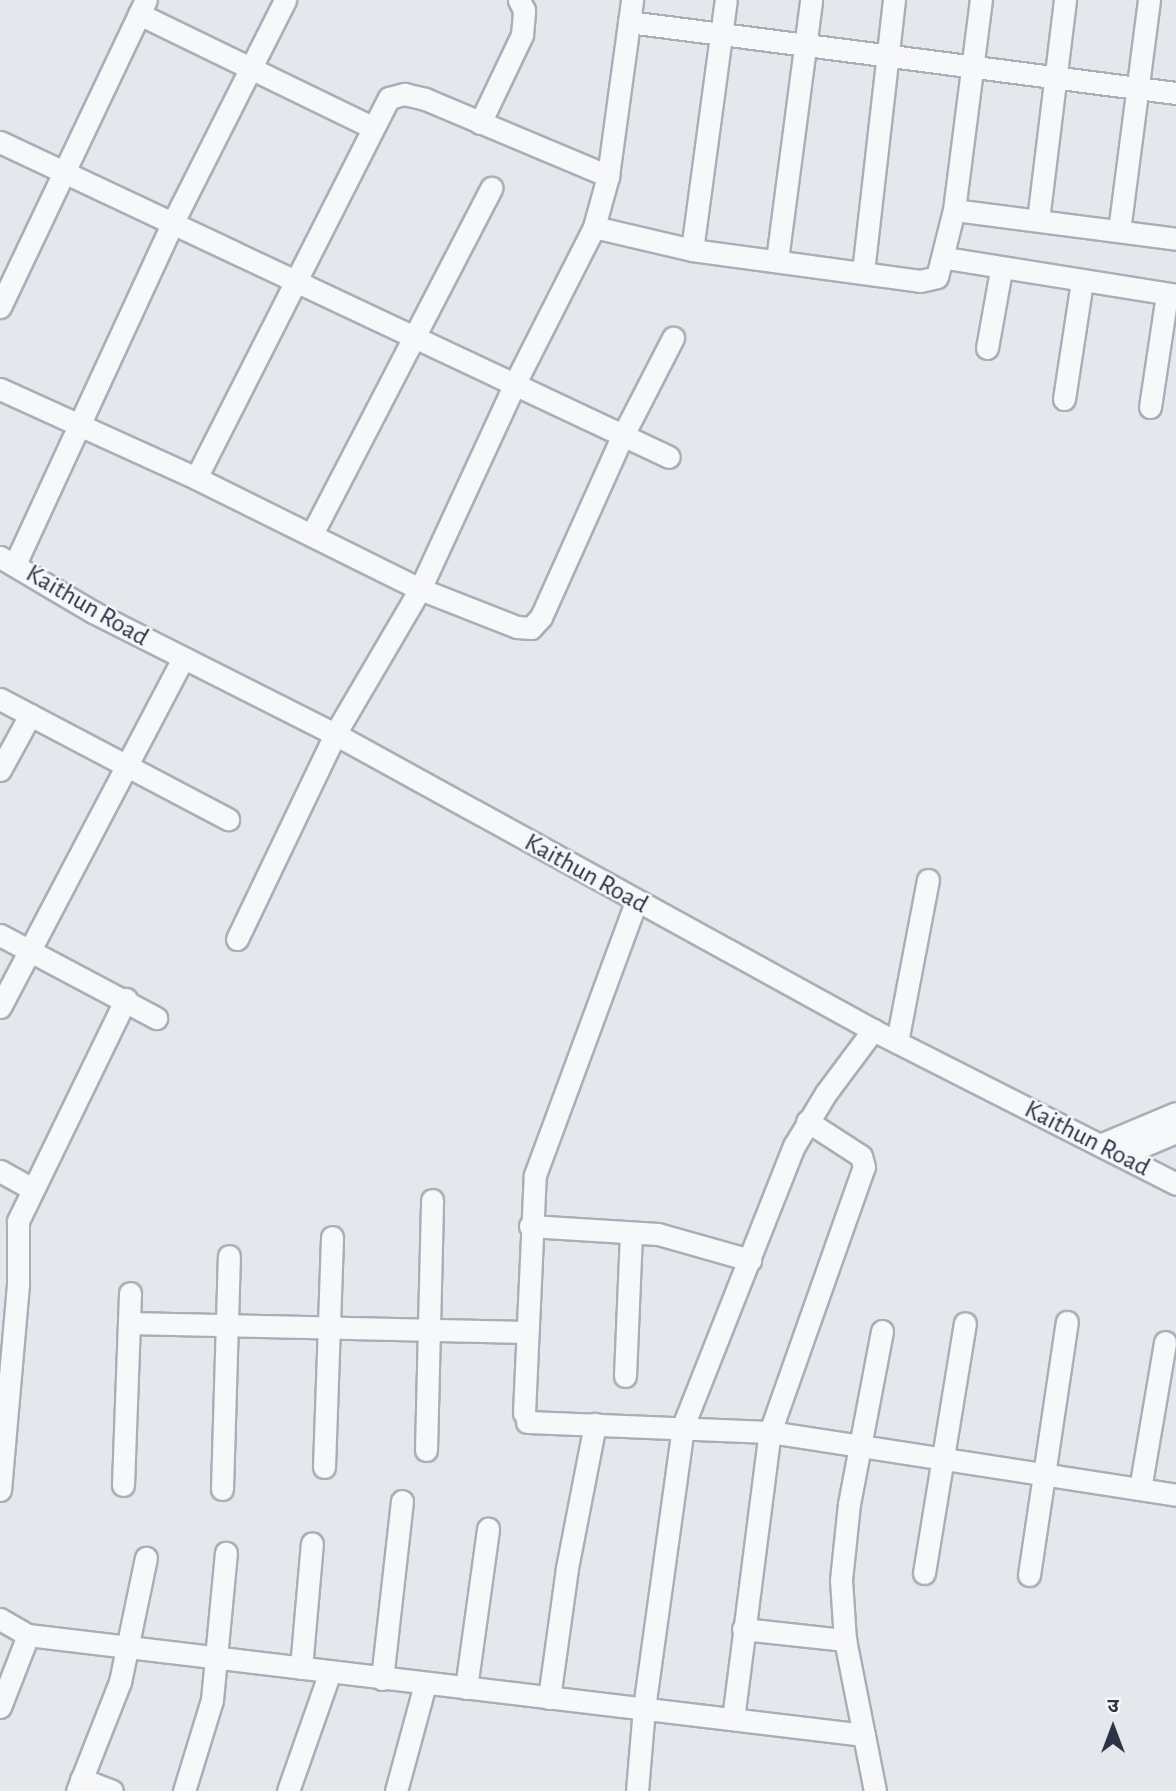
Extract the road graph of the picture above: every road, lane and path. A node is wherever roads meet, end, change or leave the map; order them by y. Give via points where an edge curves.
1 (285, 0) edge
2 (519, 0) edge
3 (632, 0) edge
4 (726, 0) edge
5 (811, 0) edge
6 (894, 0) edge
7 (981, 0) edge
8 (1065, 0) edge
9 (1149, 0) edge
10 (142, 7) edge
11 (629, 22) junction
12 (722, 34) junction
13 (805, 44) junction
14 (886, 54) junction
15 (972, 65) junction
16 (251, 70) junction
17 (1055, 76) junction
18 (1137, 88) junction
19 (1176, 93) edge
20 (480, 123) junction
21 (372, 127) junction
22 (0, 142) edge
23 (66, 172) junction
24 (608, 176) junction
25 (491, 188) dead end
26 (954, 210) junction
27 (1038, 220) junction
28 (173, 222) junction
29 (594, 228) junction
30 (1119, 230) junction
31 (1176, 239) edge
32 (692, 250) junction
33 (946, 258) junction
34 (776, 260) junction
35 (1001, 270) junction
36 (863, 272) junction
37 (1082, 281) junction
38 (294, 282) junction
39 (1171, 294) edge
40 (0, 307) edge
41 (414, 337) junction
42 (673, 338) dead end
43 (987, 348) dead end
44 (515, 383) junction
45 (0, 389) edge
46 (1064, 399) dead end
47 (1150, 407) dead end
48 (80, 424) junction
49 (621, 439) junction
50 (669, 457) dead end
51 (197, 478) junction
52 (312, 534) junction
53 (8, 561) edge
54 (420, 589) junction
55 (182, 660) junction
56 (0, 699) edge
57 (30, 715) junction
58 (335, 734) junction
59 (127, 765) junction
60 (0, 770) edge
61 (228, 819) dead end
62 (928, 880) dead end
63 (636, 902) junction
64 (0, 934) edge
65 (237, 939) dead end
66 (30, 950) junction
67 (126, 999) junction
68 (0, 1007) edge
69 (156, 1018) dead end
70 (873, 1030) junction
71 (897, 1042) junction
72 (1176, 1113) edge
73 (807, 1121) junction
74 (1176, 1132) edge
75 (1100, 1144) junction
76 (1121, 1155) junction
77 (0, 1171) edge
78 (1176, 1184) edge
79 (31, 1188) junction
80 (432, 1200) dead end
81 (530, 1226) junction
82 (631, 1233) junction
83 (332, 1237) dead end
84 (229, 1256) dead end
85 (750, 1260) junction
86 (130, 1293) dead end
87 (1067, 1322) dead end
88 (129, 1323) junction
89 (965, 1323) dead end
90 (228, 1325) junction
91 (330, 1328) junction
92 (431, 1330) junction
93 (882, 1331) dead end
94 (527, 1332) junction
95 (1165, 1342) dead end
96 (625, 1376) dead end
97 (595, 1424) junction
98 (683, 1426) junction
99 (770, 1432) junction
100 (859, 1444) junction
101 (426, 1450) dead end
102 (2, 1454) edge
103 (943, 1456) junction
104 (324, 1467) dead end
105 (1044, 1473) junction
106 (123, 1485) dead end
107 (222, 1489) dead end
108 (1140, 1489) junction
109 (0, 1490) edge
110 (1176, 1495) edge
111 (402, 1501) dead end
112 (488, 1529) dead end
113 (312, 1543) dead end
114 (226, 1553) dead end
115 (146, 1558) dead end
116 (924, 1573) dead end
117 (1028, 1575) dead end
118 (0, 1619) edge
119 (743, 1629) junction
120 (28, 1635) junction
121 (845, 1640) junction
122 (130, 1646) junction
123 (218, 1658) junction
124 (301, 1668) junction
125 (330, 1672) junction
126 (382, 1679) junction
127 (425, 1684) junction
128 (466, 1688) junction
129 (550, 1698) junction
130 (0, 1707) edge
131 (644, 1708) junction
132 (733, 1719) junction
133 (864, 1735) junction
134 (79, 1785) edge
135 (113, 1791) edge
136 (184, 1791) edge
137 (288, 1791) edge
138 (396, 1791) edge
139 (637, 1791) edge
140 (875, 1791) edge

1 - 16 street
2 - 20 street via 524,10 522,35
3 - 11 street
4 - 12 street
5 - 13 street
6 - 14 street
7 - 15 street
8 - 17 street
9 - 18 street
10 - 16 street
10 - 23 street
11 - 12 street
11 - 24 street
12 - 13 street
12 - 32 street
13 - 14 street
13 - 34 street
14 - 15 street
14 - 36 street
15 - 17 street
15 - 26 street
16 - 21 street
16 - 28 street
17 - 18 street
17 - 27 street
18 - 19 street
18 - 30 street
20 - 21 street via 404,94 385,103
20 - 24 street
21 - 38 street
22 - 23 street
23 - 28 street
23 - 40 street
24 - 29 street
25 - 41 street
26 - 27 street
26 - 33 street
27 - 30 street
28 - 38 street
28 - 48 street
29 - 32 street
29 - 44 street
30 - 31 street
32 - 34 street
33 - 35 street
33 - 36 street via 942,271 931,281
34 - 36 street
35 - 37 street
35 - 43 street
37 - 39 street
37 - 46 street
38 - 41 street
38 - 51 street
39 - 47 street
41 - 44 street
41 - 52 street
42 - 49 street
44 - 49 street
44 - 54 street
45 - 48 street
48 - 51 street
48 - 53 street
49 - 50 street
49 - 54 street via 541,617 531,628 517,627
51 - 52 street
52 - 54 street
53 - 55 street, Kaithun Road
54 - 58 street
55 - 58 street, Kaithun Road
55 - 59 street
56 - 57 street
57 - 59 street
57 - 60 street
58 - 63 street, Kaithun Road
58 - 65 street
59 - 61 street
59 - 66 street
62 - 71 street
63 - 70 street, Kaithun Road
63 - 81 street via 535,1175
64 - 66 street
66 - 67 street
66 - 68 street
67 - 69 street
67 - 79 street
70 - 71 street, Kaithun Road
70 - 73 street
71 - 75 street, Kaithun Road
72 - 75 street
73 - 85 street
73 - 99 street via 861,1156 864,1167
74 - 76 street
75 - 76 street, Kaithun Road
76 - 78 street, Kaithun Road
77 - 79 street
79 - 102 street via 16,1237 18,1283
80 - 92 street
81 - 82 street
81 - 94 street
82 - 85 street via 658,1234
82 - 96 street
83 - 91 street
84 - 90 street
85 - 98 street
86 - 88 street
87 - 105 street
88 - 90 street
88 - 106 street
89 - 103 street
90 - 91 street
90 - 107 street
91 - 92 street
91 - 104 street
92 - 94 street
92 - 101 street
93 - 100 street
94 - 97 street via 526,1418
95 - 108 street
97 - 98 street
97 - 129 street via 567,1568
98 - 99 street
98 - 131 street
99 - 100 street
99 - 119 street
100 - 103 street
100 - 121 street via 841,1580
102 - 109 street
103 - 105 street
103 - 116 street
105 - 108 street
105 - 117 street
108 - 110 street
111 - 126 street
112 - 128 street
113 - 124 street
114 - 123 street
115 - 122 street
118 - 120 street
119 - 121 street
119 - 132 street
120 - 122 street
120 - 130 street
121 - 133 street
122 - 123 street
122 - 134 street
123 - 124 street
123 - 136 street via 202,1743
124 - 125 street
125 - 126 street
125 - 137 street
126 - 127 street
127 - 128 street
127 - 138 street
128 - 129 street
129 - 131 street
131 - 132 street
131 - 139 street
132 - 133 street
133 - 140 street
134 - 135 street

